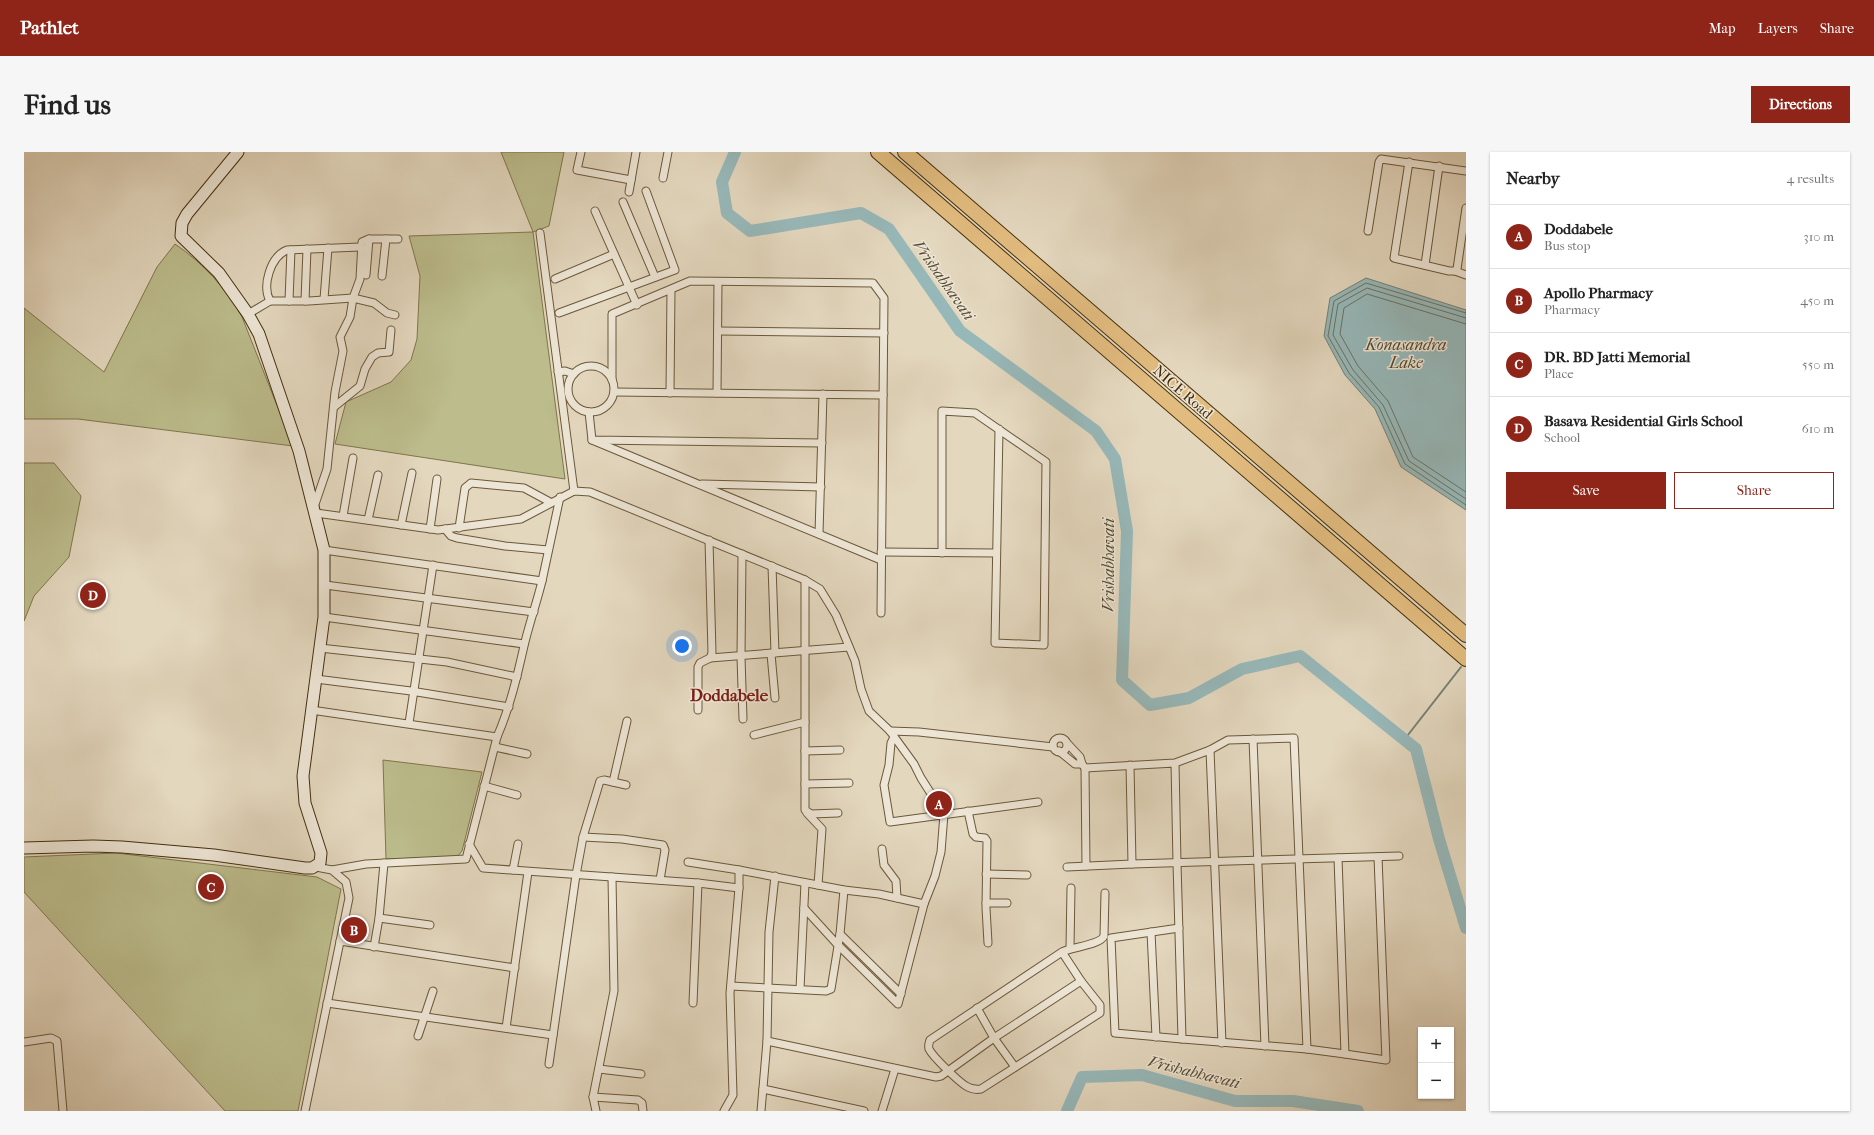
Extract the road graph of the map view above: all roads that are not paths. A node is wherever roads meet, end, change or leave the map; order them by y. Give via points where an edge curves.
1 (238, 152) edge
2 (581, 152) edge
3 (636, 152) edge
4 (668, 152) edge
5 (878, 152) edge
6 (905, 152) edge
7 (1409, 162) junction
8 (1439, 166) junction
9 (1466, 170) edge
10 (663, 178) dead end
11 (631, 180) junction
12 (629, 192) dead end
13 (646, 192) dead end
14 (623, 202) dead end
15 (1466, 208) edge
16 (595, 211) dead end
17 (1368, 231) dead end
18 (540, 233) dead end
19 (369, 238) junction
20 (386, 239) junction
21 (398, 240) dead end
22 (360, 247) junction
23 (328, 248) junction
24 (307, 249) junction
25 (291, 250) junction
26 (614, 254) junction
27 (1425, 265) junction
28 (1455, 271) junction
29 (366, 274) dead end
30 (1466, 275) edge
31 (382, 276) dead end
32 (655, 277) junction
33 (555, 279) dead end
34 (718, 282) junction
35 (629, 287) junction
36 (671, 290) junction
37 (354, 298) junction
38 (324, 299) junction
39 (270, 301) junction
40 (289, 301) junction
41 (305, 301) junction
42 (637, 305) junction
43 (559, 313) dead end
44 (248, 314) junction
45 (394, 316) dead end
46 (391, 330) dead end
47 (718, 331) junction
48 (884, 333) junction
49 (558, 372) junction
50 (574, 374) junction
51 (612, 380) junction
52 (614, 392) junction
53 (670, 393) junction
54 (717, 393) junction
55 (823, 394) junction
56 (883, 395) junction
57 (575, 406) junction
58 (334, 407) junction
59 (563, 409) junction
60 (589, 412) junction
61 (999, 429) junction
62 (592, 440) junction
63 (822, 443) junction
64 (353, 458) dead end
65 (412, 474) dead end
66 (378, 475) dead end
67 (437, 480) dead end
68 (698, 484) junction
69 (820, 487) junction
70 (574, 491) junction
71 (560, 497) junction
72 (550, 502) junction
73 (315, 510) junction
74 (343, 516) junction
75 (368, 520) junction
76 (401, 525) junction
77 (459, 528) junction
78 (430, 529) junction
79 (445, 529) junction
80 (820, 534) junction
81 (709, 540) junction
82 (324, 550) junction
83 (548, 550) junction
84 (881, 552) junction
85 (942, 553) junction
86 (996, 553) junction
87 (742, 554) junction
88 (881, 560) junction
89 (433, 565) junction
90 (772, 566) junction
91 (805, 580) junction
92 (542, 581) junction
93 (325, 585) junction
94 (428, 598) junction
95 (534, 612) junction
96 (881, 613) dead end
97 (324, 617) junction
98 (423, 630) junction
99 (1466, 635) edge
100 (524, 644) junction
101 (849, 647) junction
102 (320, 648) junction
103 (804, 652) junction
104 (773, 654) junction
105 (741, 656) junction
106 (710, 658) junction
107 (419, 659) junction
108 (1466, 659) edge
109 (517, 677) junction
110 (316, 679) junction
111 (414, 691) junction
112 (775, 698) dead end
113 (508, 707) junction
114 (311, 710) junction
115 (698, 710) dead end
116 (743, 719) dead end
117 (627, 721) dead end
118 (805, 722) junction
119 (409, 723) junction
120 (892, 734) junction
121 (754, 735) dead end
122 (497, 736) junction
123 (1253, 739) junction
124 (1067, 743) junction
125 (495, 747) junction
126 (1056, 749) junction
127 (840, 750) dead end
128 (1210, 750) junction
129 (805, 751) junction
130 (527, 754) dead end
131 (1176, 763) junction
132 (1130, 765) junction
133 (1083, 766) junction
134 (613, 782) junction
135 (849, 783) dead end
136 (805, 784) junction
137 (626, 785) dead end
138 (484, 786) junction
139 (517, 795) dead end
140 (1038, 802) dead end
141 (968, 811) junction
142 (807, 812) junction
143 (838, 813) dead end
144 (944, 814) junction
145 (583, 837) junction
146 (469, 844) junction
147 (518, 844) dead end
148 (24, 848) edge
149 (882, 849) dead end
150 (1399, 856) dead end
151 (1378, 857) junction
152 (1338, 858) junction
153 (1258, 860) junction
154 (1299, 860) junction
155 (688, 862) dead end
156 (1216, 862) junction
157 (384, 863) junction
158 (1177, 863) junction
159 (1132, 864) junction
160 (316, 866) junction
161 (1086, 866) junction
162 (1067, 867) dead end
163 (332, 870) junction
164 (513, 870) junction
165 (739, 870) junction
166 (528, 872) junction
167 (576, 874) junction
168 (986, 874) junction
169 (1027, 875) dead end
170 (775, 876) junction
171 (612, 877) junction
172 (660, 880) junction
173 (698, 883) junction
174 (805, 883) junction
175 (818, 885) junction
176 (739, 888) junction
177 (1071, 888) dead end
178 (844, 890) junction
179 (1105, 893) dead end
180 (897, 898) junction
181 (986, 903) junction
182 (1007, 903) dead end
183 (924, 904) junction
184 (804, 908) junction
185 (379, 918) junction
186 (430, 925) dead end
187 (1179, 928) junction
188 (1151, 932) junction
189 (840, 934) junction
190 (340, 941) junction
191 (988, 943) dead end
192 (838, 945) junction
193 (374, 947) junction
194 (1070, 948) junction
195 (1062, 952) junction
196 (515, 968) junction
197 (1081, 981) junction
198 (731, 986) junction
199 (767, 987) junction
200 (800, 990) junction
201 (433, 991) dead end
202 (901, 994) junction
203 (327, 1003) junction
204 (693, 1003) dead end
205 (977, 1008) junction
206 (424, 1017) junction
207 (506, 1028) junction
208 (553, 1035) junction
209 (418, 1036) dead end
210 (1156, 1037) junction
211 (994, 1038) junction
212 (1182, 1040) junction
213 (767, 1041) junction
214 (24, 1042) edge
215 (1222, 1043) junction
216 (1265, 1046) junction
217 (1307, 1049) junction
218 (1346, 1054) junction
219 (549, 1064) dead end
220 (1015, 1066) junction
221 (599, 1069) junction
222 (895, 1069) junction
223 (948, 1071) junction
224 (641, 1074) dead end
225 (764, 1089) junction
226 (593, 1097) junction
227 (63, 1111) edge
228 (305, 1111) edge
229 (596, 1111) edge
230 (643, 1111) edge
231 (724, 1111) edge
232 (761, 1111) edge
233 (864, 1111) edge
234 (882, 1111) edge

1 - 44 street via 187,214 181,232 183,240 219,273
2 - 11 street via 577,170
3 - 11 street
4 - 10 street
5 - 108 highway, NICE Road
6 - 99 highway, NICE Road
7 - 8 street
7 - 17 street via 1384,158 1380,160
7 - 27 street via 1394,258
8 - 9 street
8 - 27 street
11 - 12 street
13 - 32 street via 675,270
14 - 32 street
15 - 28 street
16 - 26 street
18 - 49 street
19 - 20 street
19 - 22 street via 363,240
19 - 29 street
20 - 21 street
20 - 31 street
22 - 23 street
22 - 37 street via 360,279
23 - 24 street
23 - 38 street
24 - 25 street
24 - 41 street
25 - 39 street via 283,251 269,269
25 - 40 street
26 - 33 street
26 - 35 street
27 - 28 street
28 - 30 street
32 - 35 street
34 - 36 street via 690,281
34 - 47 street
34 - 48 street via 873,283 884,298
35 - 42 street
35 - 43 street
36 - 42 street
36 - 53 street
37 - 38 street
37 - 45 street via 374,302
37 - 58 street via 350,317 340,336 343,351
38 - 41 street
39 - 40 street
39 - 44 street
40 - 41 street
42 - 51 street via 612,314
44 - 73 street via 265,347 299,451
46 - 58 street via 389,352 378,353 372,357 360,386
47 - 48 street
47 - 54 street
48 - 56 street
49 - 50 street
49 - 59 street
50 - 51 street via 583,368 593,366 606,372
50 - 57 street via 568,391
51 - 52 street
52 - 53 street
52 - 60 street via 607,406 599,411
53 - 54 street
54 - 55 street
55 - 56 street
55 - 63 street
56 - 84 street
57 - 59 street
57 - 60 street
58 - 73 street via 327,469
59 - 70 street
60 - 62 street
61 - 85 street via 974,413 942,410
61 - 86 street
61 - 86 street via 1046,462 1044,645 995,643
62 - 63 street
62 - 68 street
63 - 69 street
64 - 74 street
65 - 76 street
66 - 75 street
67 - 78 street
68 - 69 street
68 - 80 street
69 - 80 street
70 - 71 street
70 - 81 street via 590,492
71 - 72 street
71 - 83 street
72 - 77 street via 521,520
72 - 77 street via 524,488 471,483 465,488
73 - 74 street
73 - 82 street
74 - 75 street
75 - 76 street
76 - 78 street
77 - 79 street
78 - 79 street
79 - 83 street via 457,538
80 - 88 street
81 - 87 street
81 - 106 street via 712,653
82 - 89 street
82 - 93 street
83 - 92 street
84 - 85 street
84 - 88 street
85 - 86 street
87 - 90 street
87 - 105 street
88 - 96 street
89 - 92 street
89 - 94 street
90 - 91 street
90 - 104 street
91 - 101 street via 820,589 836,616
91 - 103 street
92 - 95 street
93 - 94 street
93 - 97 street
94 - 95 street
94 - 98 street
95 - 100 street
97 - 98 street
97 - 102 street
98 - 100 street
98 - 107 street
100 - 109 street
101 - 103 street
101 - 120 street via 869,711
102 - 107 street
102 - 110 street
103 - 104 street
103 - 118 street
104 - 105 street
104 - 112 street
105 - 106 street
105 - 116 street
106 - 115 street via 698,667
107 - 109 street
107 - 111 street
109 - 113 street
110 - 111 street
110 - 114 street
111 - 113 street
111 - 119 street
113 - 122 street
114 - 119 street
114 - 160 street via 303,785 307,810 321,852 320,863
117 - 134 street
118 - 121 street
118 - 129 street
119 - 122 street
120 - 126 street via 1012,741
120 - 144 street via 914,764
120 - 144 street via 884,785 890,822
122 - 125 street
123 - 128 street via 1228,740
123 - 153 street
123 - 154 street via 1294,738
124 - 126 street via 1065,749
124 - 126 street via 1064,739 1058,738 1054,742
124 - 133 street via 1080,757
125 - 130 street
125 - 138 street
126 - 133 street via 1075,764
127 - 129 street
128 - 131 street
128 - 156 street
129 - 136 street
131 - 132 street
131 - 158 street
132 - 133 street
132 - 159 street
133 - 161 street
134 - 137 street
134 - 145 street via 600,781
135 - 136 street
136 - 142 street
138 - 139 street
138 - 146 street
140 - 141 street
141 - 144 street
141 - 168 street via 973,834 987,841
142 - 143 street
142 - 175 street via 822,829
144 - 183 street via 940,856
145 - 167 street
145 - 172 street via 663,845 665,850
146 - 157 street via 466,859
146 - 164 street via 483,868
147 - 164 street
148 - 160 street via 122,846 214,855 305,868
149 - 180 street via 884,865 896,881
150 - 151 street
151 - 152 street
151 - 218 street via 1386,1060
152 - 154 street
152 - 218 street
153 - 154 street
153 - 156 street
153 - 216 street
154 - 217 street
155 - 165 street
156 - 158 street
156 - 215 street
157 - 163 street
157 - 185 street
158 - 159 street
158 - 187 street
159 - 161 street
160 - 163 street
161 - 162 street
163 - 190 street via 346,882 349,898
164 - 166 street
165 - 170 street
165 - 176 street
166 - 167 street
166 - 196 street
167 - 171 street
167 - 208 street
168 - 169 street
168 - 181 street
170 - 174 street
170 - 199 street
171 - 172 street
171 - 221 street via 614,991
172 - 173 street
173 - 176 street
173 - 204 street
174 - 175 street
174 - 184 street
175 - 178 street
176 - 198 street
177 - 194 street
178 - 180 street
178 - 189 street
179 - 194 street via 1103,938 1097,942
180 - 183 street
181 - 182 street
181 - 191 street
183 - 202 street
184 - 192 street
184 - 200 street
185 - 186 street
185 - 193 street
187 - 188 street
187 - 212 street
188 - 210 street
188 - 210 street via 1112,938 1115,1033
189 - 192 street
189 - 202 street
190 - 193 street
190 - 203 street
192 - 200 street via 832,988 826,991
192 - 202 street via 898,1004
193 - 196 street
194 - 195 street
195 - 197 street
195 - 205 street
196 - 207 street
197 - 211 street
197 - 220 street via 1100,1005 1100,1013
198 - 199 street
198 - 231 street via 733,1095
199 - 200 street
199 - 213 street
201 - 206 street
203 - 206 street
203 - 228 street
205 - 211 street
205 - 223 street via 929,1042 929,1050
206 - 207 street
206 - 209 street
207 - 208 street
208 - 219 street
210 - 212 street
211 - 220 street
211 - 223 street
212 - 215 street
213 - 222 street
213 - 225 street
214 - 227 street via 51,1038 57,1041
215 - 216 street
216 - 217 street
217 - 218 street
220 - 223 street via 978,1090 966,1086
221 - 224 street
221 - 226 street
222 - 223 street via 936,1077
222 - 234 street
225 - 232 street
225 - 233 street
226 - 229 street
226 - 230 street via 638,1100 642,1103

